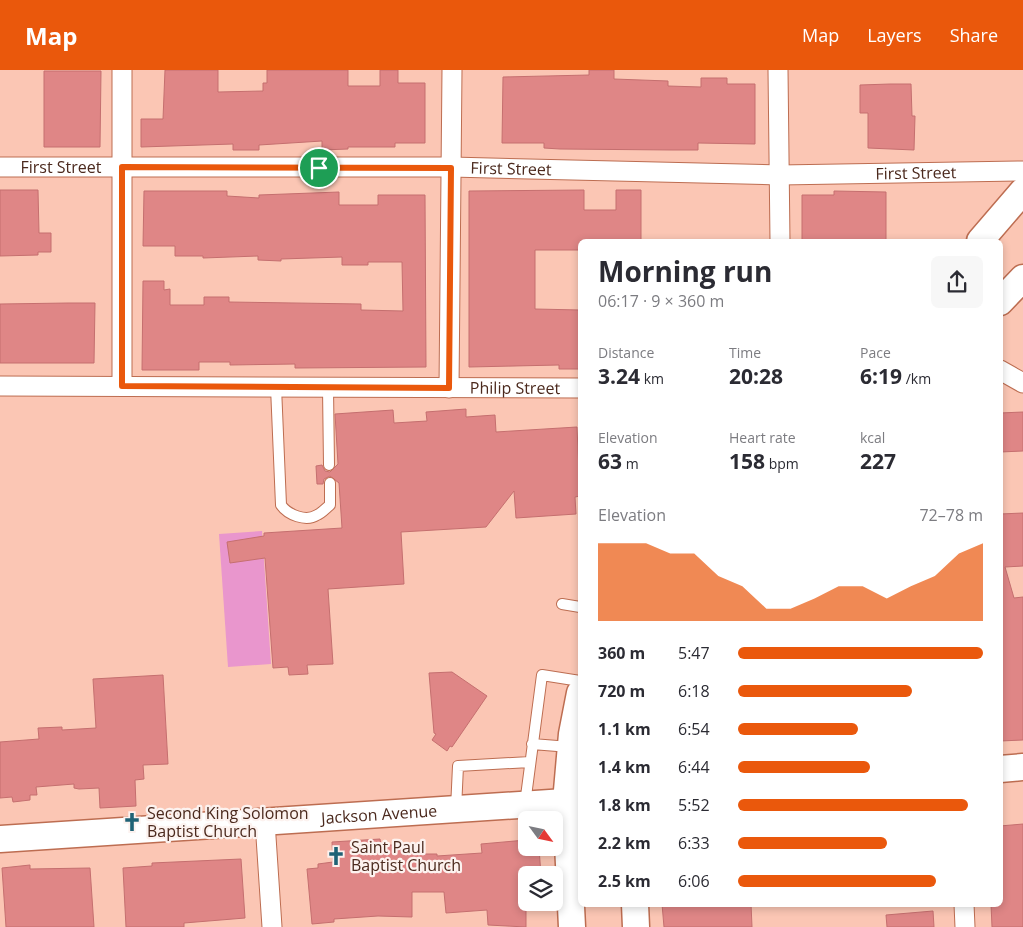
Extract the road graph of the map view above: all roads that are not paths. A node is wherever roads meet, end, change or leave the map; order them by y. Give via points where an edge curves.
1 (122, 70) edge
2 (452, 70) edge
3 (778, 70) edge
4 (0, 167) edge
5 (122, 167) junction
6 (451, 168) junction
7 (1023, 171) edge
8 (780, 175) junction
9 (1023, 191) edge
10 (780, 239) edge
11 (982, 239) edge
12 (1023, 278) edge
13 (1003, 299) edge
14 (1003, 372) edge
15 (1023, 383) edge
16 (0, 386) edge
17 (122, 386) junction
18 (276, 387) junction
19 (328, 388) junction
20 (449, 388) junction
21 (578, 388) edge
22 (329, 465) dead end
23 (330, 484) dead end
24 (562, 604) dead end
25 (578, 607) edge
26 (578, 681) edge
27 (578, 705) edge
28 (532, 744) junction
29 (571, 747) junction
30 (530, 762) junction
31 (1023, 767) edge
32 (1003, 769) edge
33 (573, 802) edge
34 (525, 805) junction
35 (456, 810) junction
36 (266, 822) junction
37 (0, 839) edge
38 (635, 907) edge
39 (964, 907) edge
40 (272, 927) edge
41 (572, 927) edge
42 (636, 927) edge
43 (965, 927) edge

1 - 5 street
2 - 6 street
3 - 8 street
4 - 5 street, First Street
5 - 6 street, First Street
5 - 17 street
6 - 8 street, First Street
6 - 20 street
7 - 8 street, First Street
8 - 10 street
9 - 11 street
12 - 13 street
14 - 15 street
16 - 17 street, Philip Street
17 - 18 street, Philip Street
18 - 19 street, Philip Street
18 - 23 lane via 281,505 296,516 317,515 330,505
19 - 20 street, Philip Street
19 - 22 lane
20 - 21 street, Philip Street
24 - 25 lane
26 - 28 lane via 542,675
27 - 29 street
28 - 29 lane
28 - 30 lane
29 - 33 street
30 - 34 lane
30 - 35 lane via 458,766
31 - 32 street
33 - 34 street, Jackson Avenue
33 - 41 street
34 - 35 street, Jackson Avenue
35 - 36 street, Jackson Avenue
36 - 37 street, Jackson Avenue
36 - 40 street
38 - 42 street
39 - 43 street

